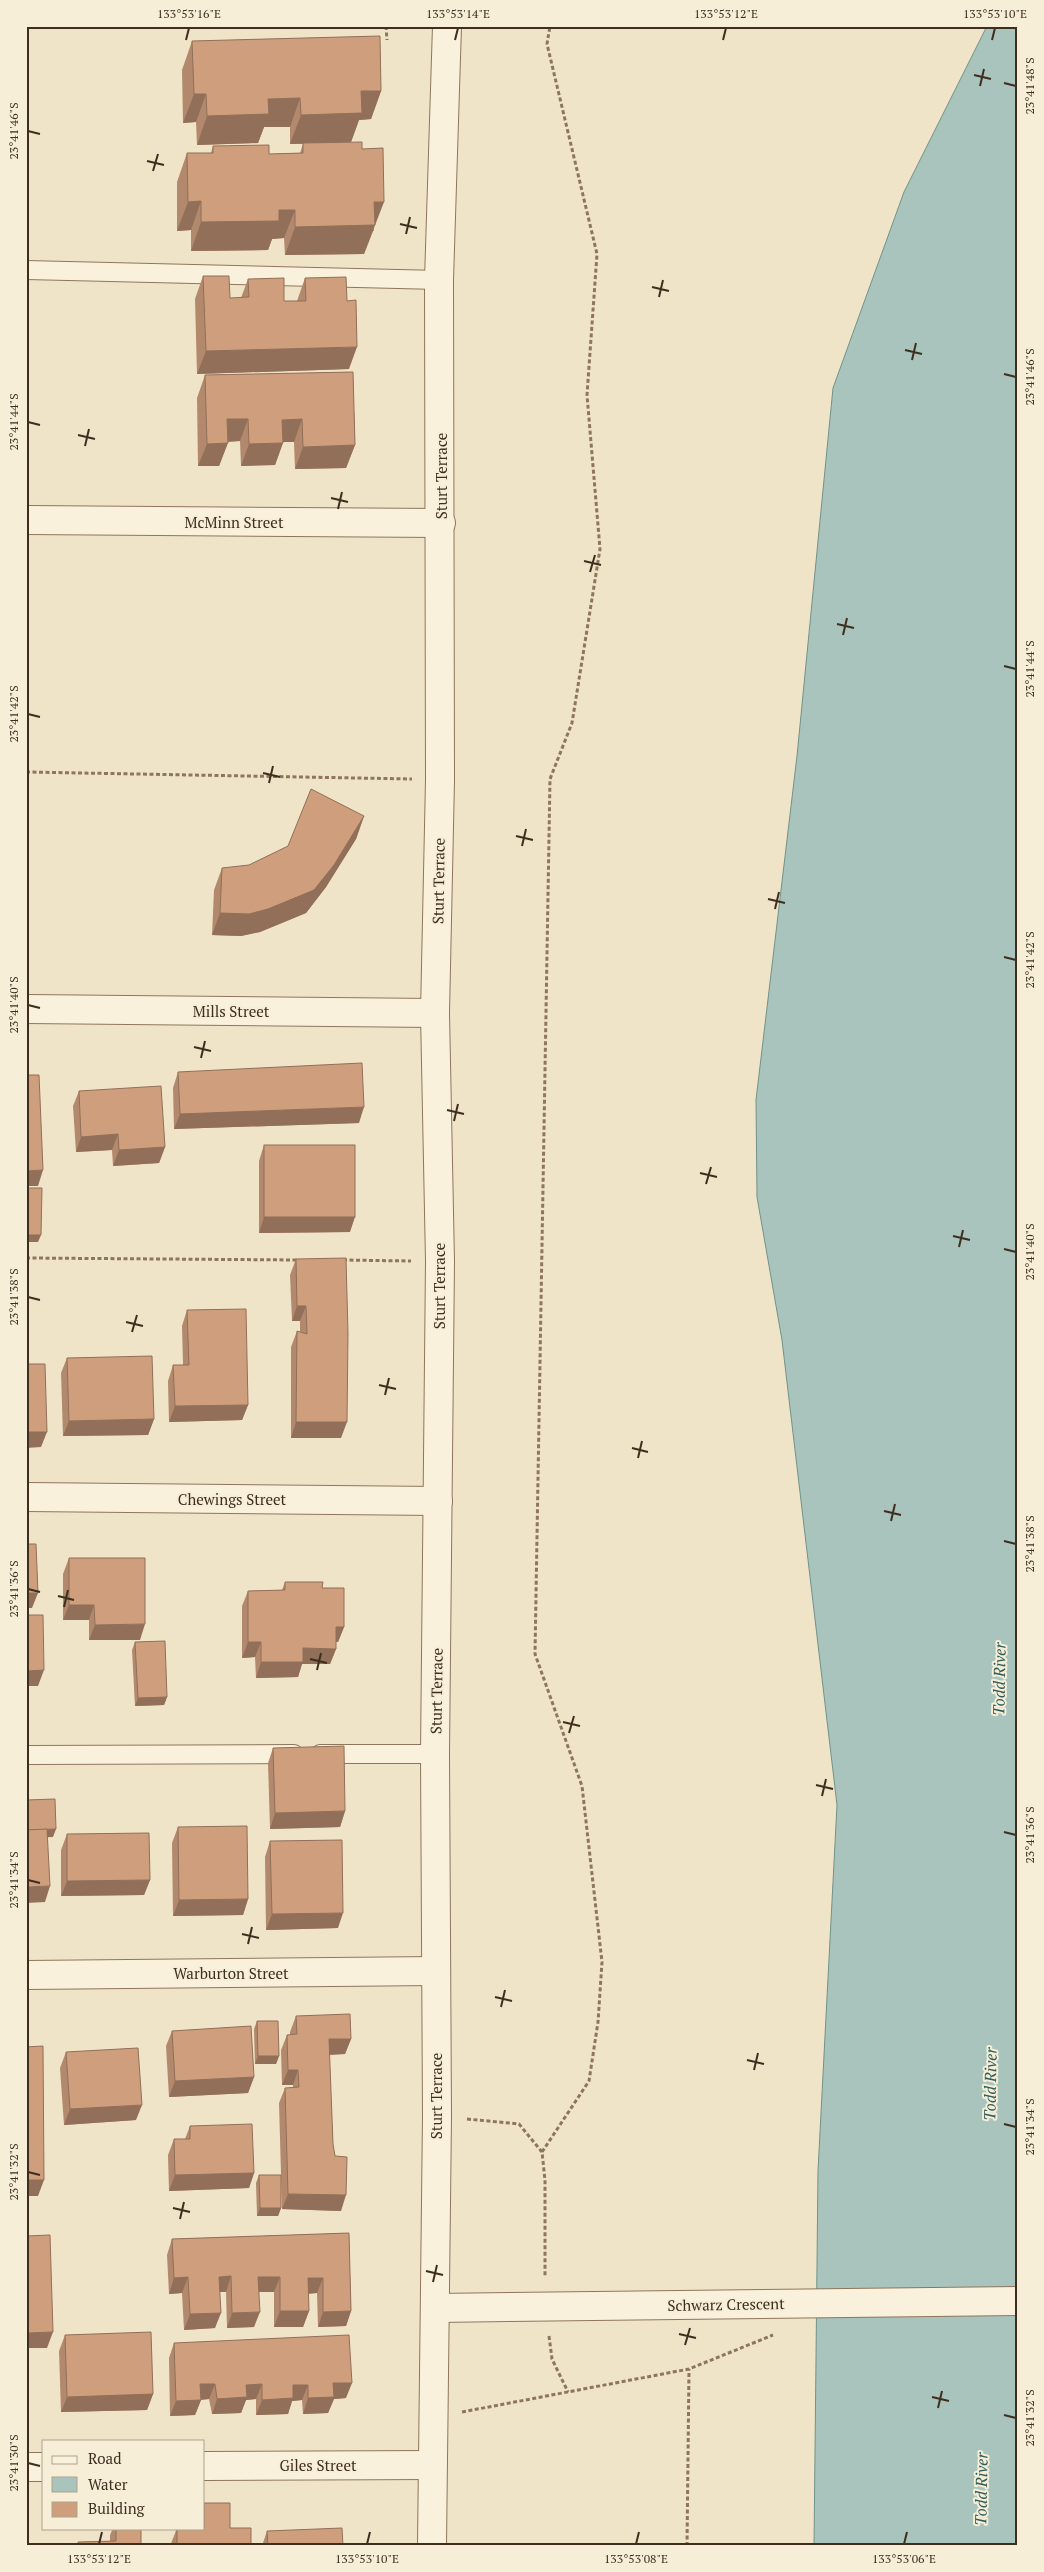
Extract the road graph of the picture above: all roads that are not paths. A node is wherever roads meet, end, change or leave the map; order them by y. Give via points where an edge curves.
1 (447, 26) edge
2 (26, 270) edge
3 (439, 280) junction
4 (26, 520) edge
5 (441, 523) junction
6 (26, 1009) edge
7 (435, 1013) junction
8 (26, 1497) edge
9 (438, 1501) junction
10 (435, 1754) junction
11 (26, 1755) edge
12 (436, 1971) junction
13 (26, 1975) edge
14 (1018, 2301) edge
15 (435, 2308) junction
16 (432, 2465) junction
17 (205, 2466) edge
18 (26, 2467) edge
19 (42, 2467) edge
20 (432, 2546) edge

1 - 3 street, Sturt Terrace
2 - 3 lane
3 - 5 street, Sturt Terrace
4 - 5 street, McMinn Street
5 - 7 street, Sturt Terrace
6 - 7 street, Mills Street
7 - 9 street, Sturt Terrace via 440,1261
8 - 9 street, Chewings Street
9 - 10 street, Sturt Terrace
10 - 11 lane
10 - 12 street, Sturt Terrace
12 - 13 street, Warburton Street
12 - 15 street, Sturt Terrace
14 - 15 street, Schwarz Crescent
15 - 16 street, Sturt Terrace
16 - 17 street, Giles Street
16 - 20 street, Sturt Terrace
18 - 19 street

